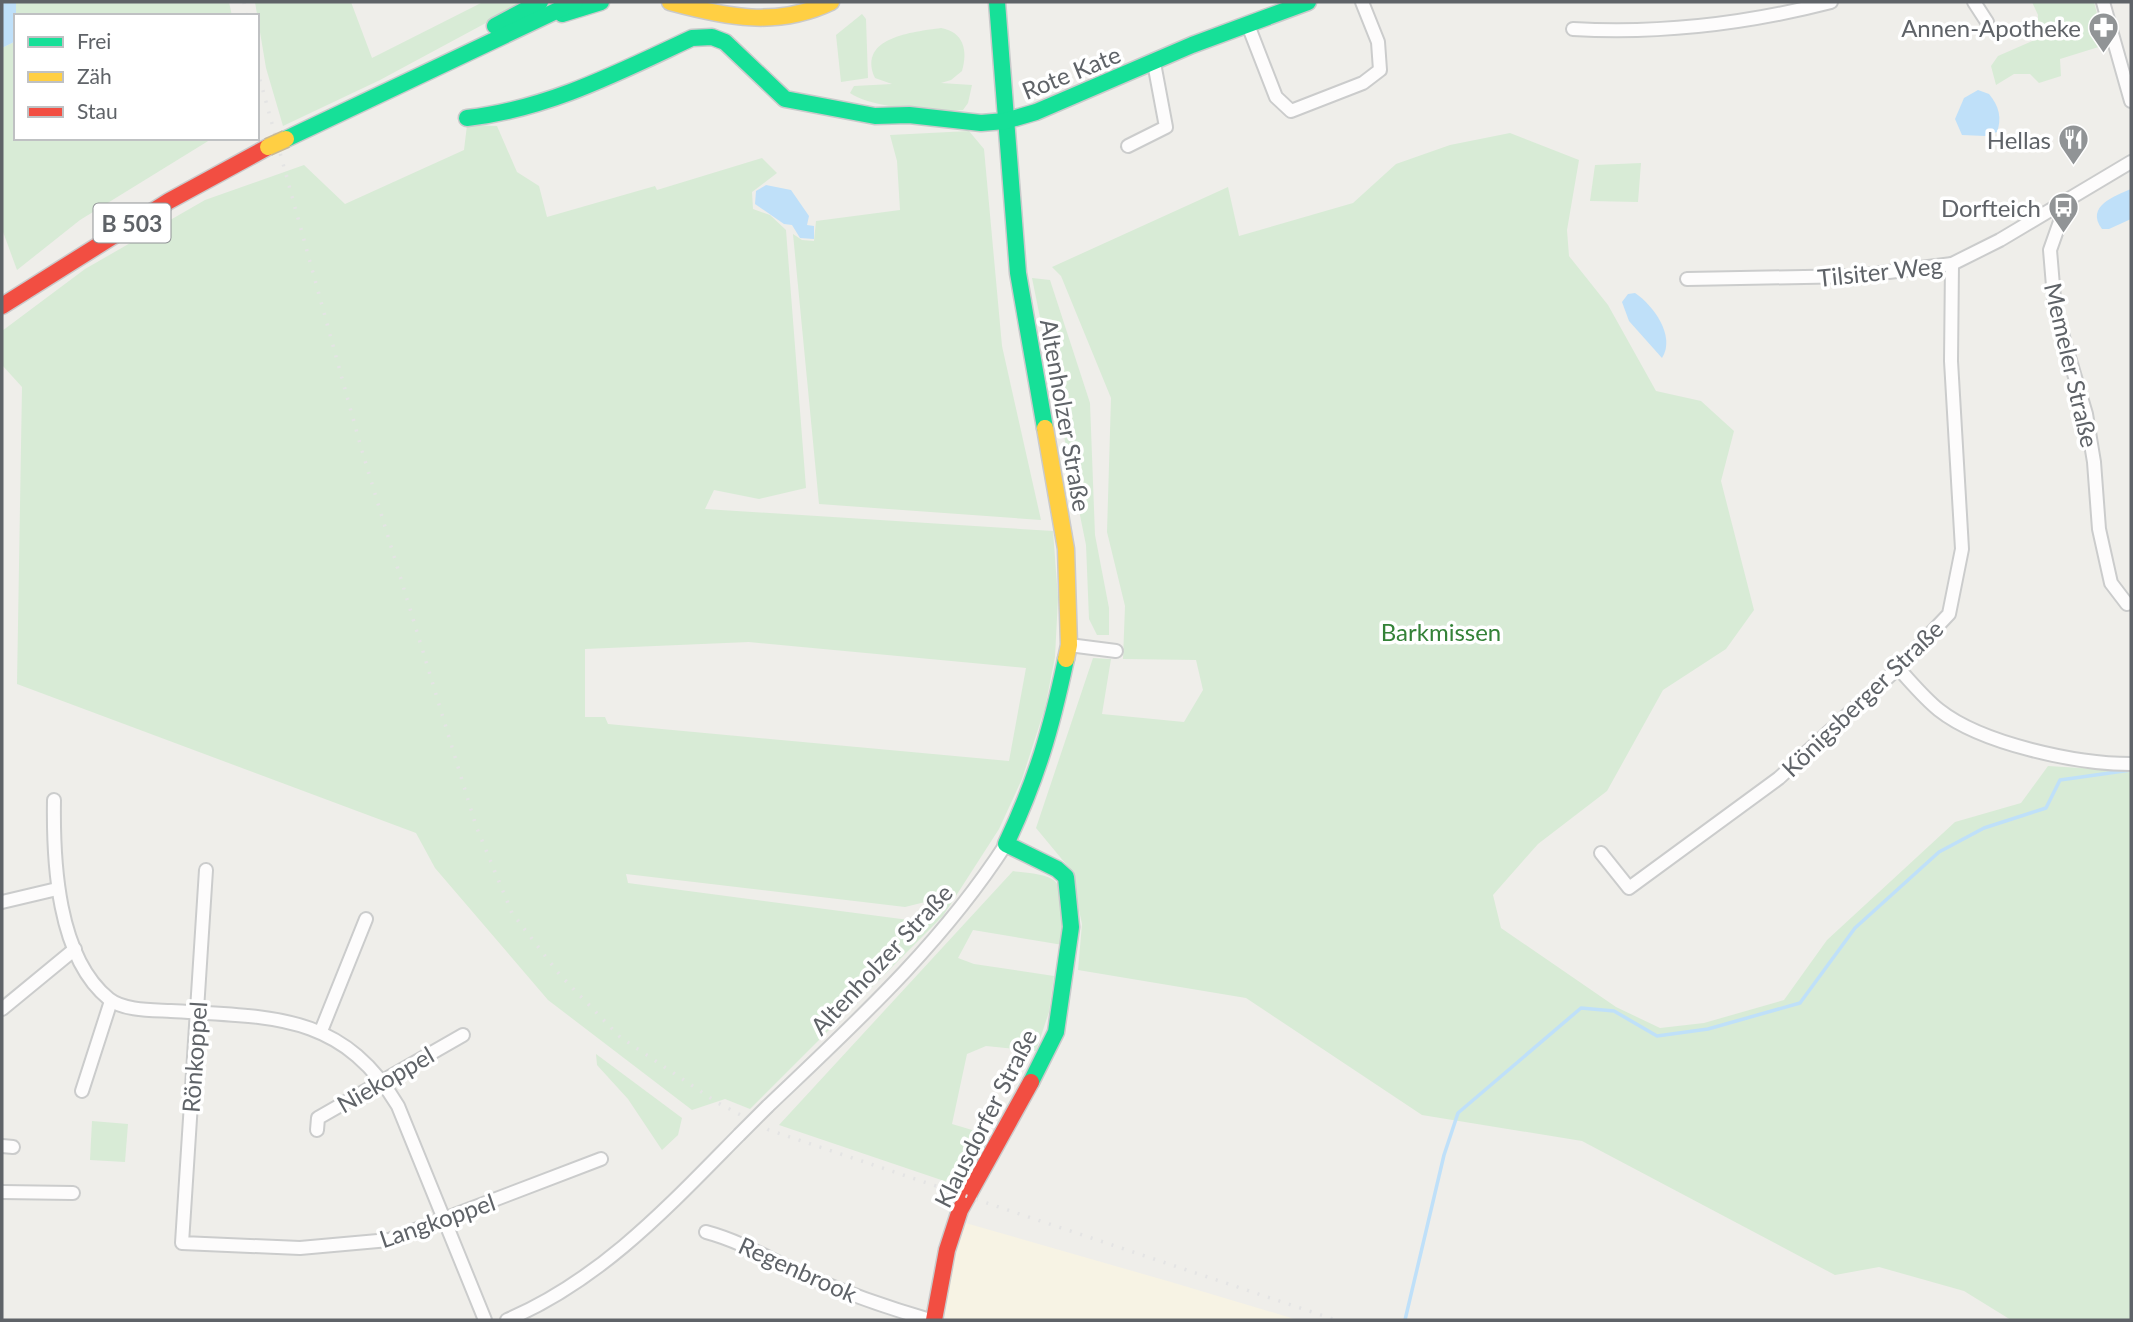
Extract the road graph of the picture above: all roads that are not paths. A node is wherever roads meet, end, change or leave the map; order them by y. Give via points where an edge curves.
1 (540, 2) edge
2 (575, 2) edge
3 (601, 2) edge
4 (670, 2) edge
5 (753, 2) edge
6 (831, 2) edge
7 (997, 2) edge
8 (1308, 2) edge
9 (1362, 2) edge
10 (1831, 2) edge
11 (1974, 2) edge
12 (2103, 2) edge
13 (804, 15) junction
14 (539, 21) junction
15 (1987, 22) dead end
16 (1248, 24) junction
17 (1573, 29) dead end
18 (1154, 63) junction
19 (2131, 101) edge
20 (467, 118) dead end
21 (1005, 121) junction
22 (286, 139) junction
23 (1128, 146) dead end
24 (2131, 162) edge
25 (2060, 205) junction
26 (1952, 264) junction
27 (1687, 279) dead end
28 (2, 306) edge
29 (2127, 604) dead end
30 (1069, 645) junction
31 (1116, 651) dead end
32 (1898, 668) junction
33 (2131, 764) edge
34 (54, 800) dead end
35 (1006, 844) junction
36 (1601, 853) dead end
37 (206, 870) dead end
38 (57, 889) junction
39 (2, 902) edge
40 (366, 919) dead end
41 (75, 949) junction
42 (111, 1001) junction
43 (2, 1009) edge
44 (197, 1013) junction
45 (321, 1031) junction
46 (463, 1035) dead end
47 (382, 1080) junction
48 (82, 1091) dead end
49 (317, 1130) dead end
50 (601, 1159) dead end
51 (2, 1192) edge
52 (73, 1193) dead end
53 (445, 1221) junction
54 (706, 1231) dead end
55 (182, 1243) joint
56 (882, 1306) junction
57 (485, 1320) edge
58 (507, 1320) edge
59 (876, 1320) edge
60 (932, 1320) edge

1 - 22 main road, B 503
2 - 14 main road, B 503
3 - 14 main road
4 - 13 main road via 753,20
5 - 13 main road
6 - 13 main road
7 - 21 main road, Altenholzer Straße
8 - 16 main road, Rote Kate
9 - 16 street via 1378,42 1380,70 1363,83 1291,111 1276,97
10 - 17 street via 1682,30
11 - 15 street
12 - 19 street
14 - 22 main road, B 503
16 - 18 main road, Rote Kate
18 - 21 main road, Rote Kate
18 - 23 street, Rote Kate via 1166,127
20 - 21 main road, Rote Kate via 500,116 567,93 692,38 709,36 721,37 785,99 875,116
21 - 30 main road, Altenholzer Straße via 1017,273 1066,550
22 - 28 main road, B 503, bridge via 169,201
24 - 25 street, Tilsiter Weg
25 - 26 street, Tilsiter Weg
25 - 29 street, Memeler Straße via 2062,216 2050,250 2055,310 2086,414 2099,528 2111,583
26 - 27 street, Tilsiter Weg via 1857,276
26 - 32 street, Königsberger Straße via 1951,361 1962,549 1949,614
30 - 31 street
30 - 35 main road, Altenholzer Straße via 1050,735
32 - 33 street via 1941,712 1989,736 2048,755
32 - 36 street, Königsberger Straße via 1779,778 1629,888
34 - 38 street
35 - 58 street, Altenholzer Straße, bridge via 945,930 899,980 645,1228 587,1278
35 - 60 main road, Klausdorfer Straße via 1066,877 1070,928 1066,971 1056,1032 1024,1099 960,1210
37 - 44 street, Rönkoppel
38 - 39 street
38 - 41 street
40 - 45 street
41 - 42 street
41 - 43 street
42 - 44 street via 144,1010
42 - 48 street
44 - 45 street via 291,1021
44 - 55 street, Rönkoppel
45 - 47 street via 355,1052
46 - 47 street, Niekoppel
47 - 49 street, Niekoppel via 318,1118
47 - 53 street via 398,1106
50 - 53 street, Langkoppel
51 - 52 street
53 - 55 street, Langkoppel via 363,1245 300,1248
53 - 57 street
54 - 56 street, Regenbrook via 737,1240
56 - 59 street
56 - 60 street, Regenbrook

